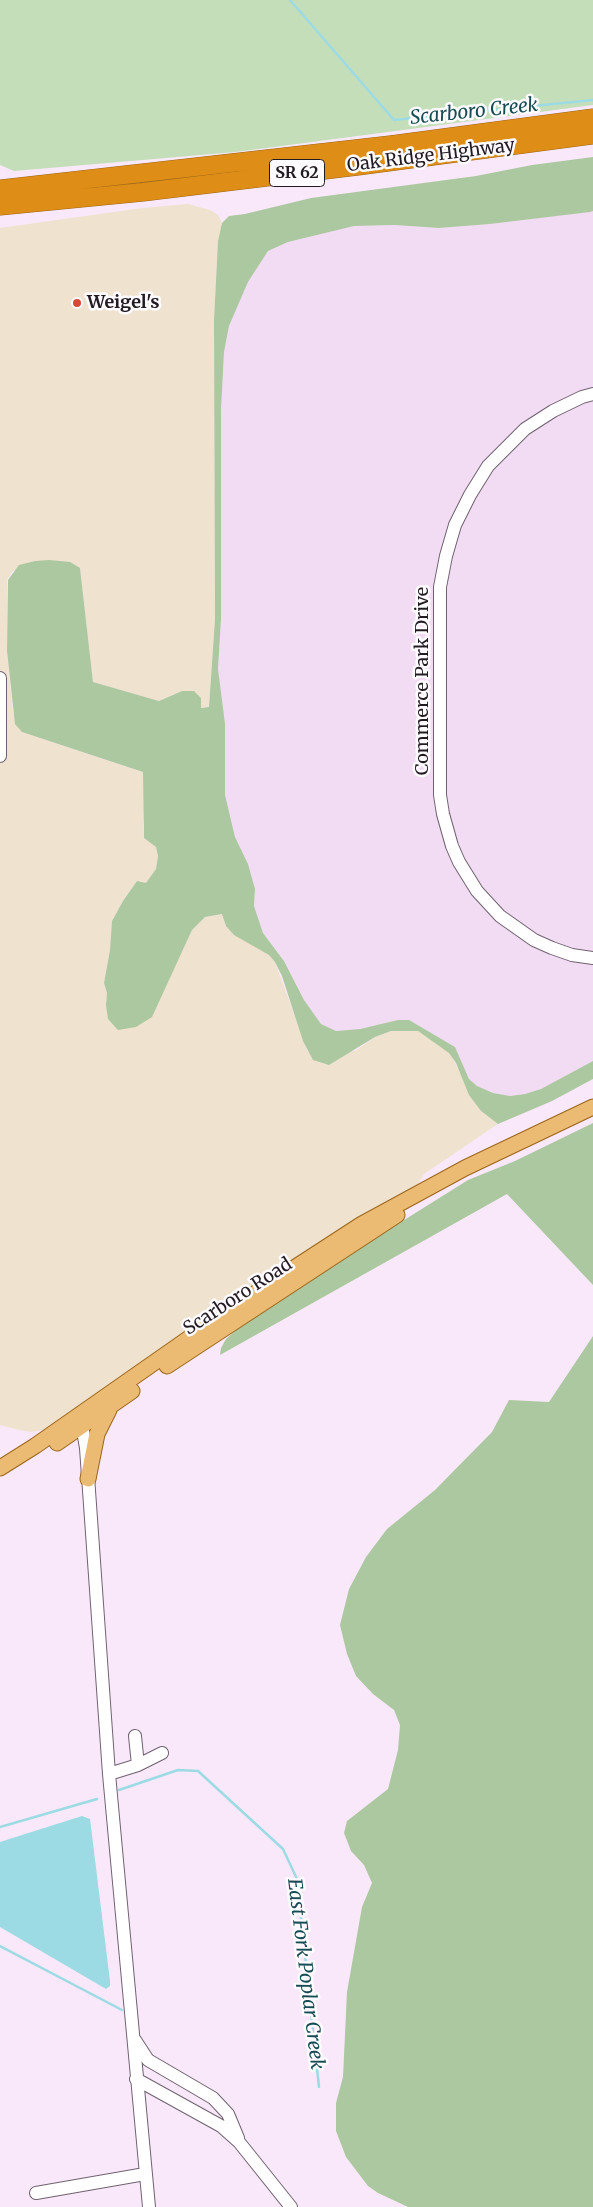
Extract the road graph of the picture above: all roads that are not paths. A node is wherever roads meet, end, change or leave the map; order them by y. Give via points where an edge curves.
1 (593, 118) edge
2 (593, 135) edge
3 (0, 189) edge
4 (0, 206) edge
5 (593, 394) edge
6 (0, 678) edge
7 (0, 756) edge
8 (593, 958) edge
9 (593, 1107) edge
10 (501, 1152) junction
11 (112, 1406) junction
12 (79, 1422) junction
13 (1, 1471) edge
14 (88, 1479) junction
15 (135, 1736) dead end
16 (162, 1753) dead end
17 (138, 1765) junction
18 (109, 1774) junction
19 (134, 2038) junction
20 (136, 2079) junction
21 (239, 2142) junction
22 (145, 2174) junction
23 (36, 2193) dead end
24 (149, 2207) edge
25 (291, 2207) edge

1 - 3 highway, Oak Ridge Highway / SR 62 via 390,145
2 - 4 highway, Oak Ridge Highway / SR 62 via 201,185
5 - 8 street, Commerce Park Drive via 553,411 525,429 488,466 455,525 440,587 440,795 452,846 477,891 500,916 534,940 572,955
6 - 7 street
9 - 10 main road, Scarboro Road
10 - 11 main road, Scarboro Road via 308,1273
10 - 12 main road, Scarboro Road via 362,1224 226,1313
11 - 12 main road, Scarboro Road
11 - 14 main road via 97,1434
12 - 13 main road, Scarboro Road
12 - 14 street via 86,1448
14 - 18 street
15 - 17 street
16 - 17 street
17 - 18 street
18 - 19 street
19 - 20 street
19 - 21 street via 148,2060 213,2098 228,2114
20 - 21 street via 221,2126
20 - 22 street
21 - 25 street
22 - 23 street
22 - 24 street

